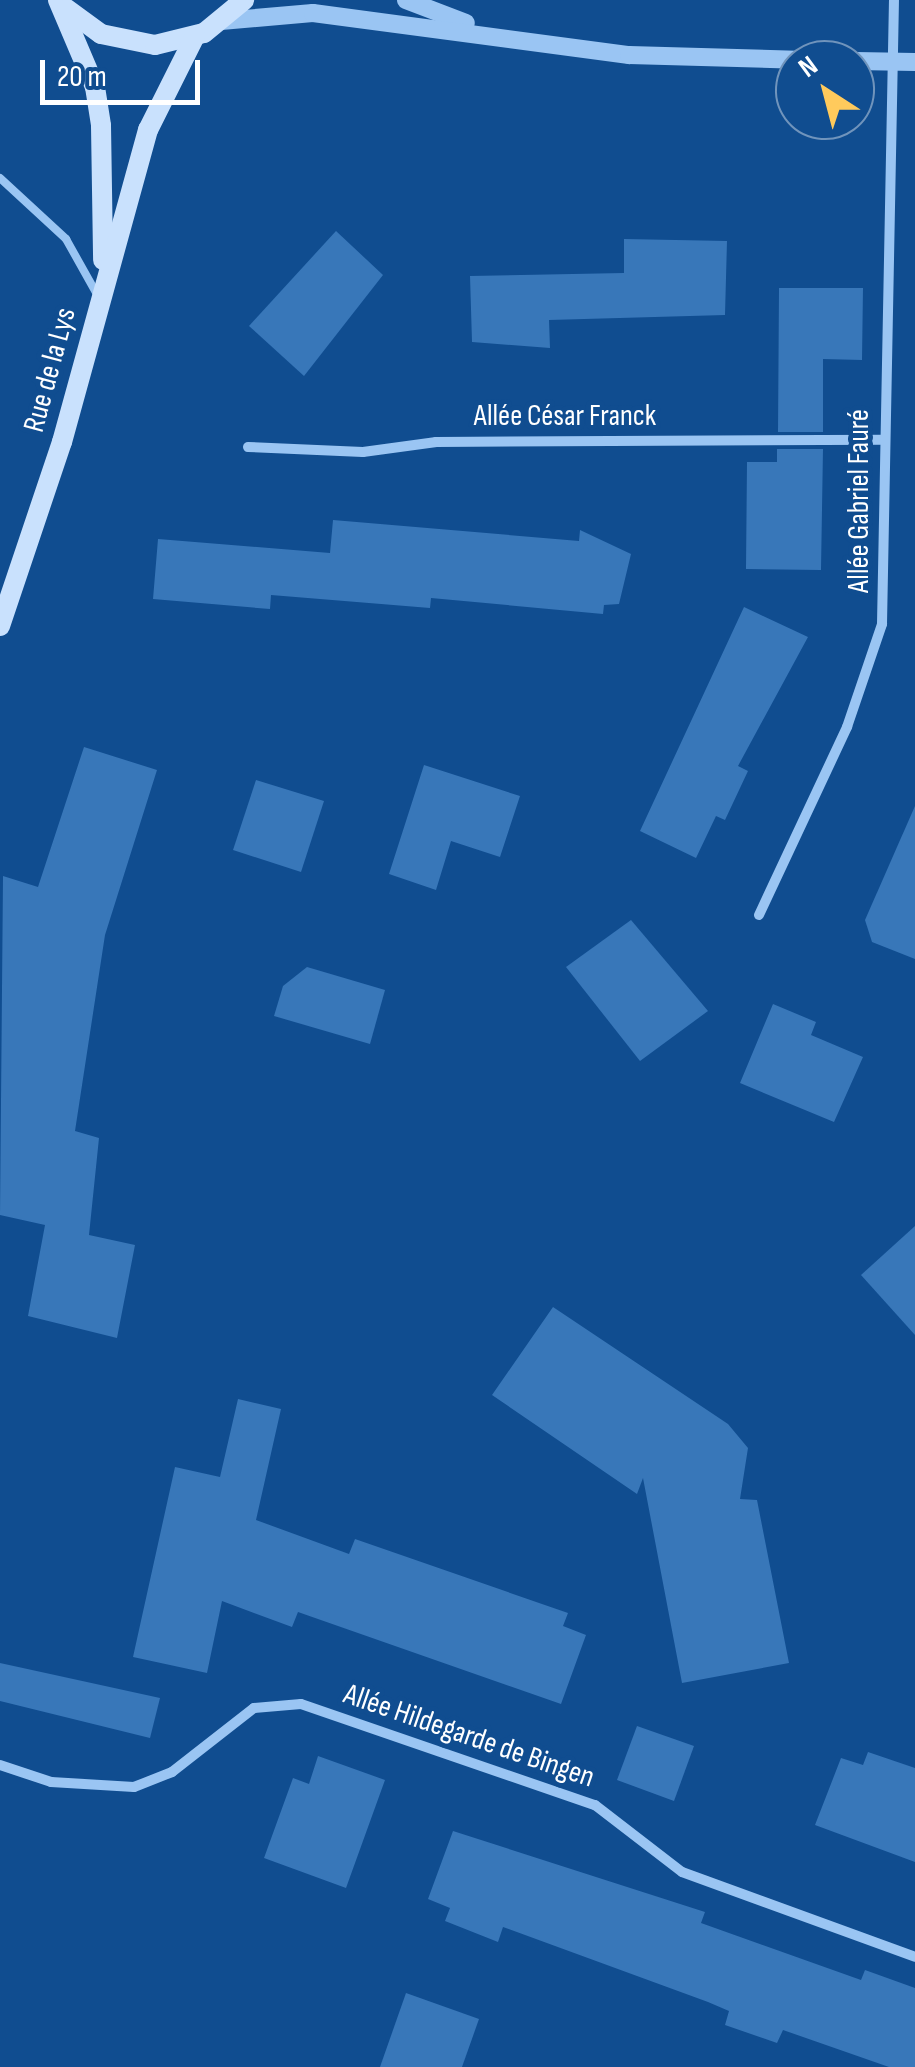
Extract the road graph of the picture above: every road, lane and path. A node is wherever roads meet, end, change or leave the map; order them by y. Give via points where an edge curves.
1 (59, 0) edge
2 (244, 0) edge
3 (406, 0) edge
4 (894, 0) edge
5 (222, 21) junction
6 (490, 33) junction
7 (195, 36) junction
8 (775, 59) edge
9 (875, 62) edge
10 (890, 62) junction
11 (915, 62) edge
12 (0, 178) edge
13 (100, 300) junction
14 (884, 440) junction
15 (248, 447) dead end
16 (0, 626) edge
17 (759, 915) dead end
18 (0, 1765) edge
19 (915, 1957) edge

1 - 7 main road via 114,39 154,44
1 - 13 main road, Rue de la Lys via 95,87 102,126
2 - 5 main road
3 - 6 street
4 - 10 street, Allée Gabriel Fauré
5 - 6 street via 278,11
5 - 7 main road
6 - 8 street via 629,54
7 - 13 main road, Rue de la Lys via 159,98
9 - 10 street
10 - 11 street
10 - 14 street, Allée Gabriel Fauré
12 - 13 lane via 66,239
13 - 16 main road, Rue de la Lys
14 - 15 street, Allée César Franck via 436,442 362,452
14 - 17 street, Allée Gabriel Fauré via 877,644
18 - 19 street, Allée Hildegarde de Bingen via 51,1782 134,1787 172,1772 254,1708 301,1704 595,1805 682,1872

